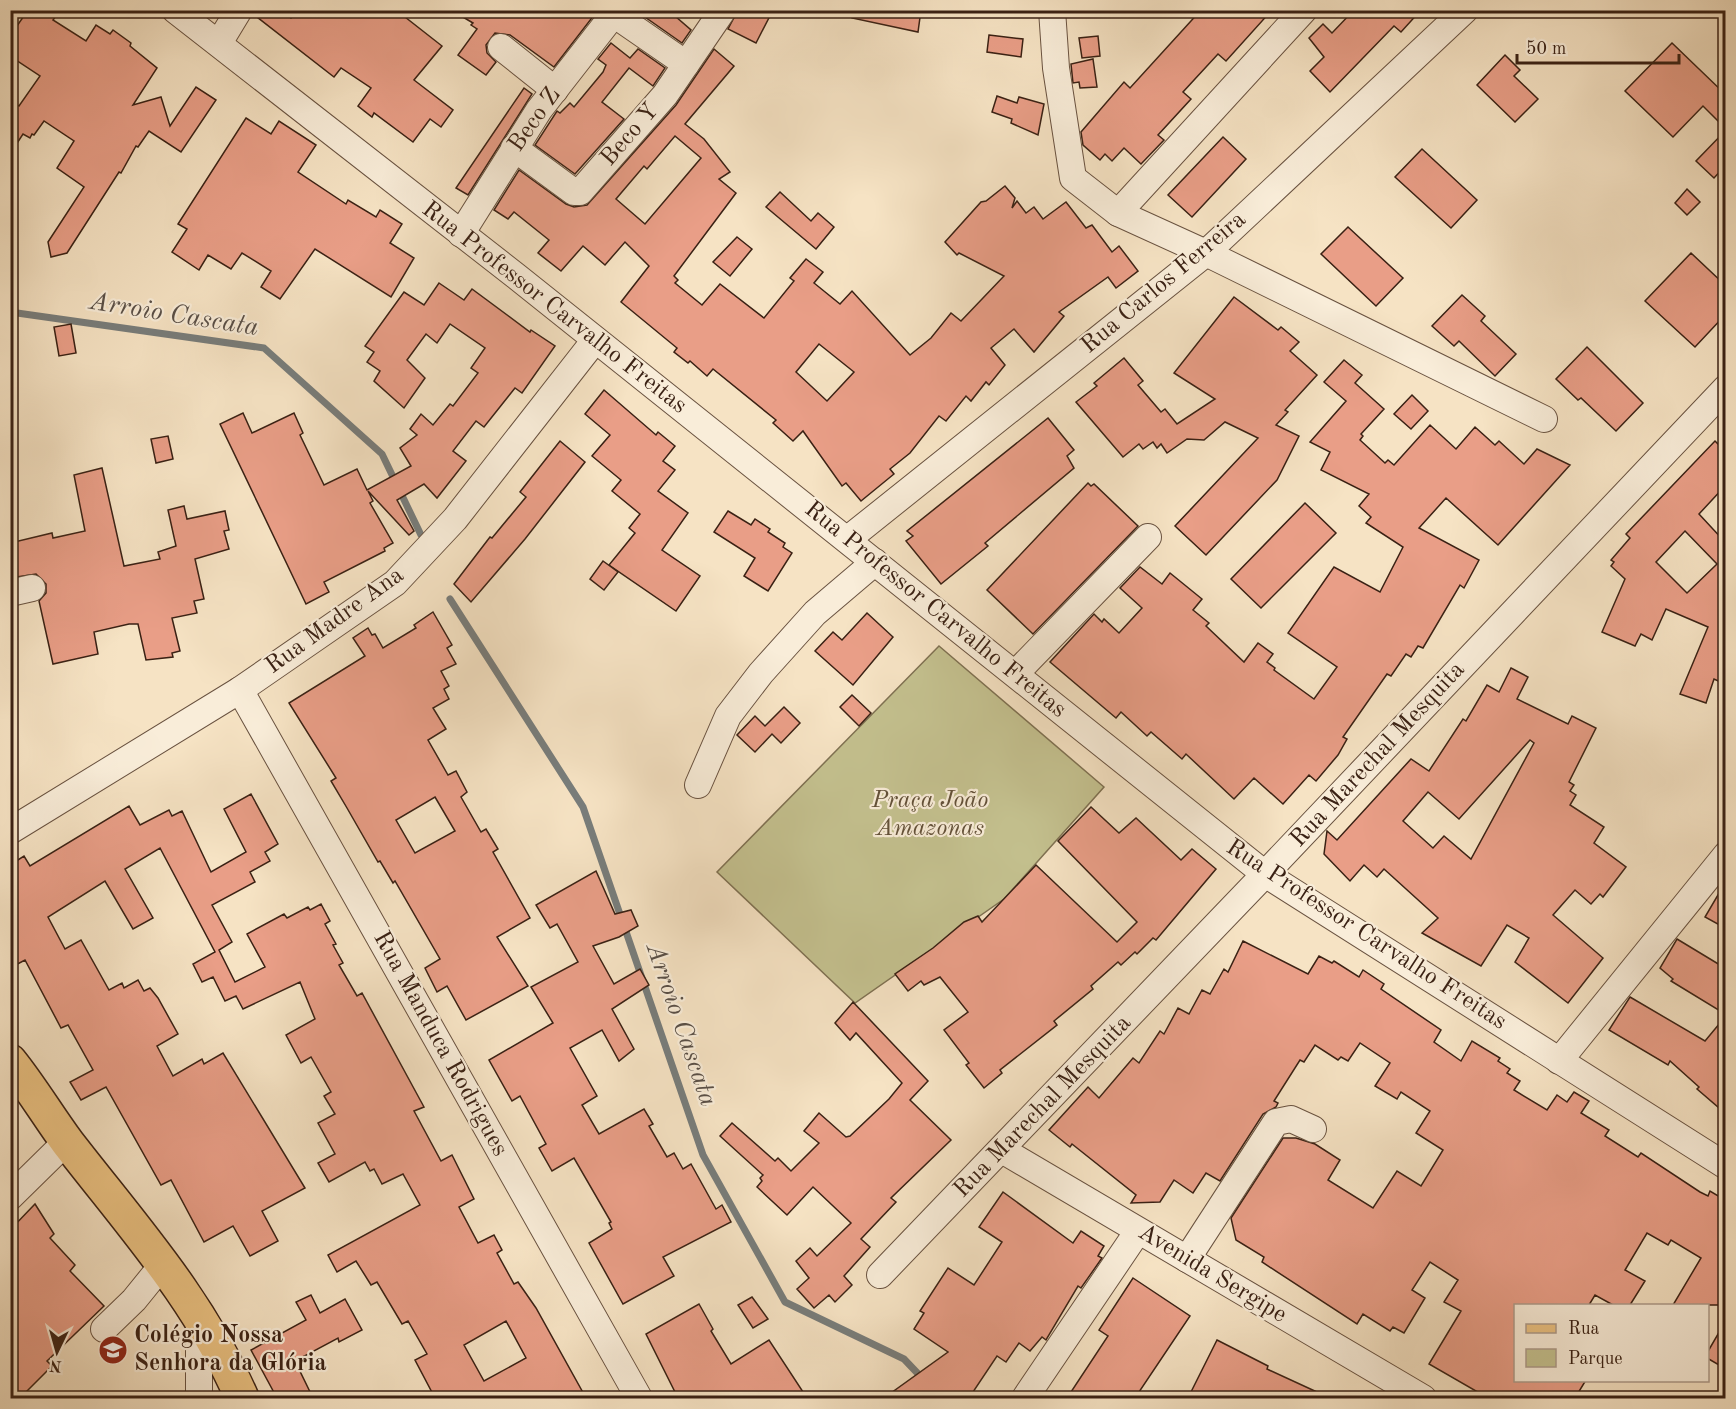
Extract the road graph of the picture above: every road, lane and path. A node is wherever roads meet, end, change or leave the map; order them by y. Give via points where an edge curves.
1 (175, 10) edge
2 (239, 10) edge
3 (723, 10) edge
4 (1052, 10) edge
5 (1304, 10) edge
6 (1466, 10) edge
7 (616, 13) edge
8 (219, 43) junction
9 (501, 47) dead end
10 (686, 64) junction
11 (555, 90) junction
12 (514, 148) junction
13 (1118, 213) junction
14 (461, 234) junction
15 (1206, 253) junction
16 (595, 339) junction
17 (1725, 388) edge
18 (1544, 419) dead end
19 (1148, 537) dead end
20 (848, 539) junction
21 (875, 562) junction
22 (1016, 674) junction
23 (240, 690) junction
24 (698, 785) dead end
25 (10, 831) edge
26 (1725, 855) edge
27 (1265, 874) junction
28 (10, 1061) edge
29 (1559, 1061) junction
30 (1313, 1129) dead end
31 (67, 1141) junction
32 (1002, 1150) junction
33 (1725, 1166) edge
34 (10, 1197) edge
35 (1138, 1231) junction
36 (1187, 1259) junction
37 (164, 1263) junction
38 (880, 1275) dead end
39 (199, 1314) junction
40 (104, 1329) dead end
41 (200, 1398) edge
42 (242, 1398) edge
43 (639, 1398) edge
44 (1025, 1398) edge
45 (1423, 1398) edge

1 - 8 street, Rua Professor Carvalho Freitas
2 - 8 street
3 - 10 street, Beco Y
4 - 13 street via 1056,68 1073,178
5 - 13 street
6 - 15 street, Rua Carlos Ferreira
7 - 10 street
7 - 11 street, Beco Z
8 - 14 street, Rua Professor Carvalho Freitas
9 - 11 street
10 - 12 street, Beco Y via 580,192 574,192
11 - 12 street, Beco Z
12 - 14 street, Beco Z
13 - 15 street
14 - 16 street, Rua Professor Carvalho Freitas
15 - 18 street
15 - 20 street, Rua Carlos Ferreira
16 - 20 street, Rua Professor Carvalho Freitas
16 - 23 street, Rua Madre Ana via 455,519 394,583
17 - 27 street, Rua Marechal Mesquita
19 - 22 street
20 - 21 street, Rua Professor Carvalho Freitas
21 - 22 street, Rua Professor Carvalho Freitas
21 - 24 street via 814,613 761,673 728,716
22 - 27 street, Rua Professor Carvalho Freitas
23 - 25 street, Rua Madre Ana
23 - 43 street, Rua Manduca Rodrigues
26 - 29 street
27 - 29 street, Rua Professor Carvalho Freitas
27 - 32 street, Rua Marechal Mesquita
28 - 31 main road
29 - 33 street, Rua Professor Carvalho Freitas
30 - 36 street via 1291,1119 1276,1122
31 - 34 street
31 - 37 main road
32 - 35 street, Avenida Sergipe
32 - 38 street, Rua Marechal Mesquita
35 - 36 street, Avenida Sergipe
35 - 44 street
36 - 45 street, Avenida Sergipe
37 - 39 main road
37 - 40 street
39 - 41 street
39 - 42 main road

